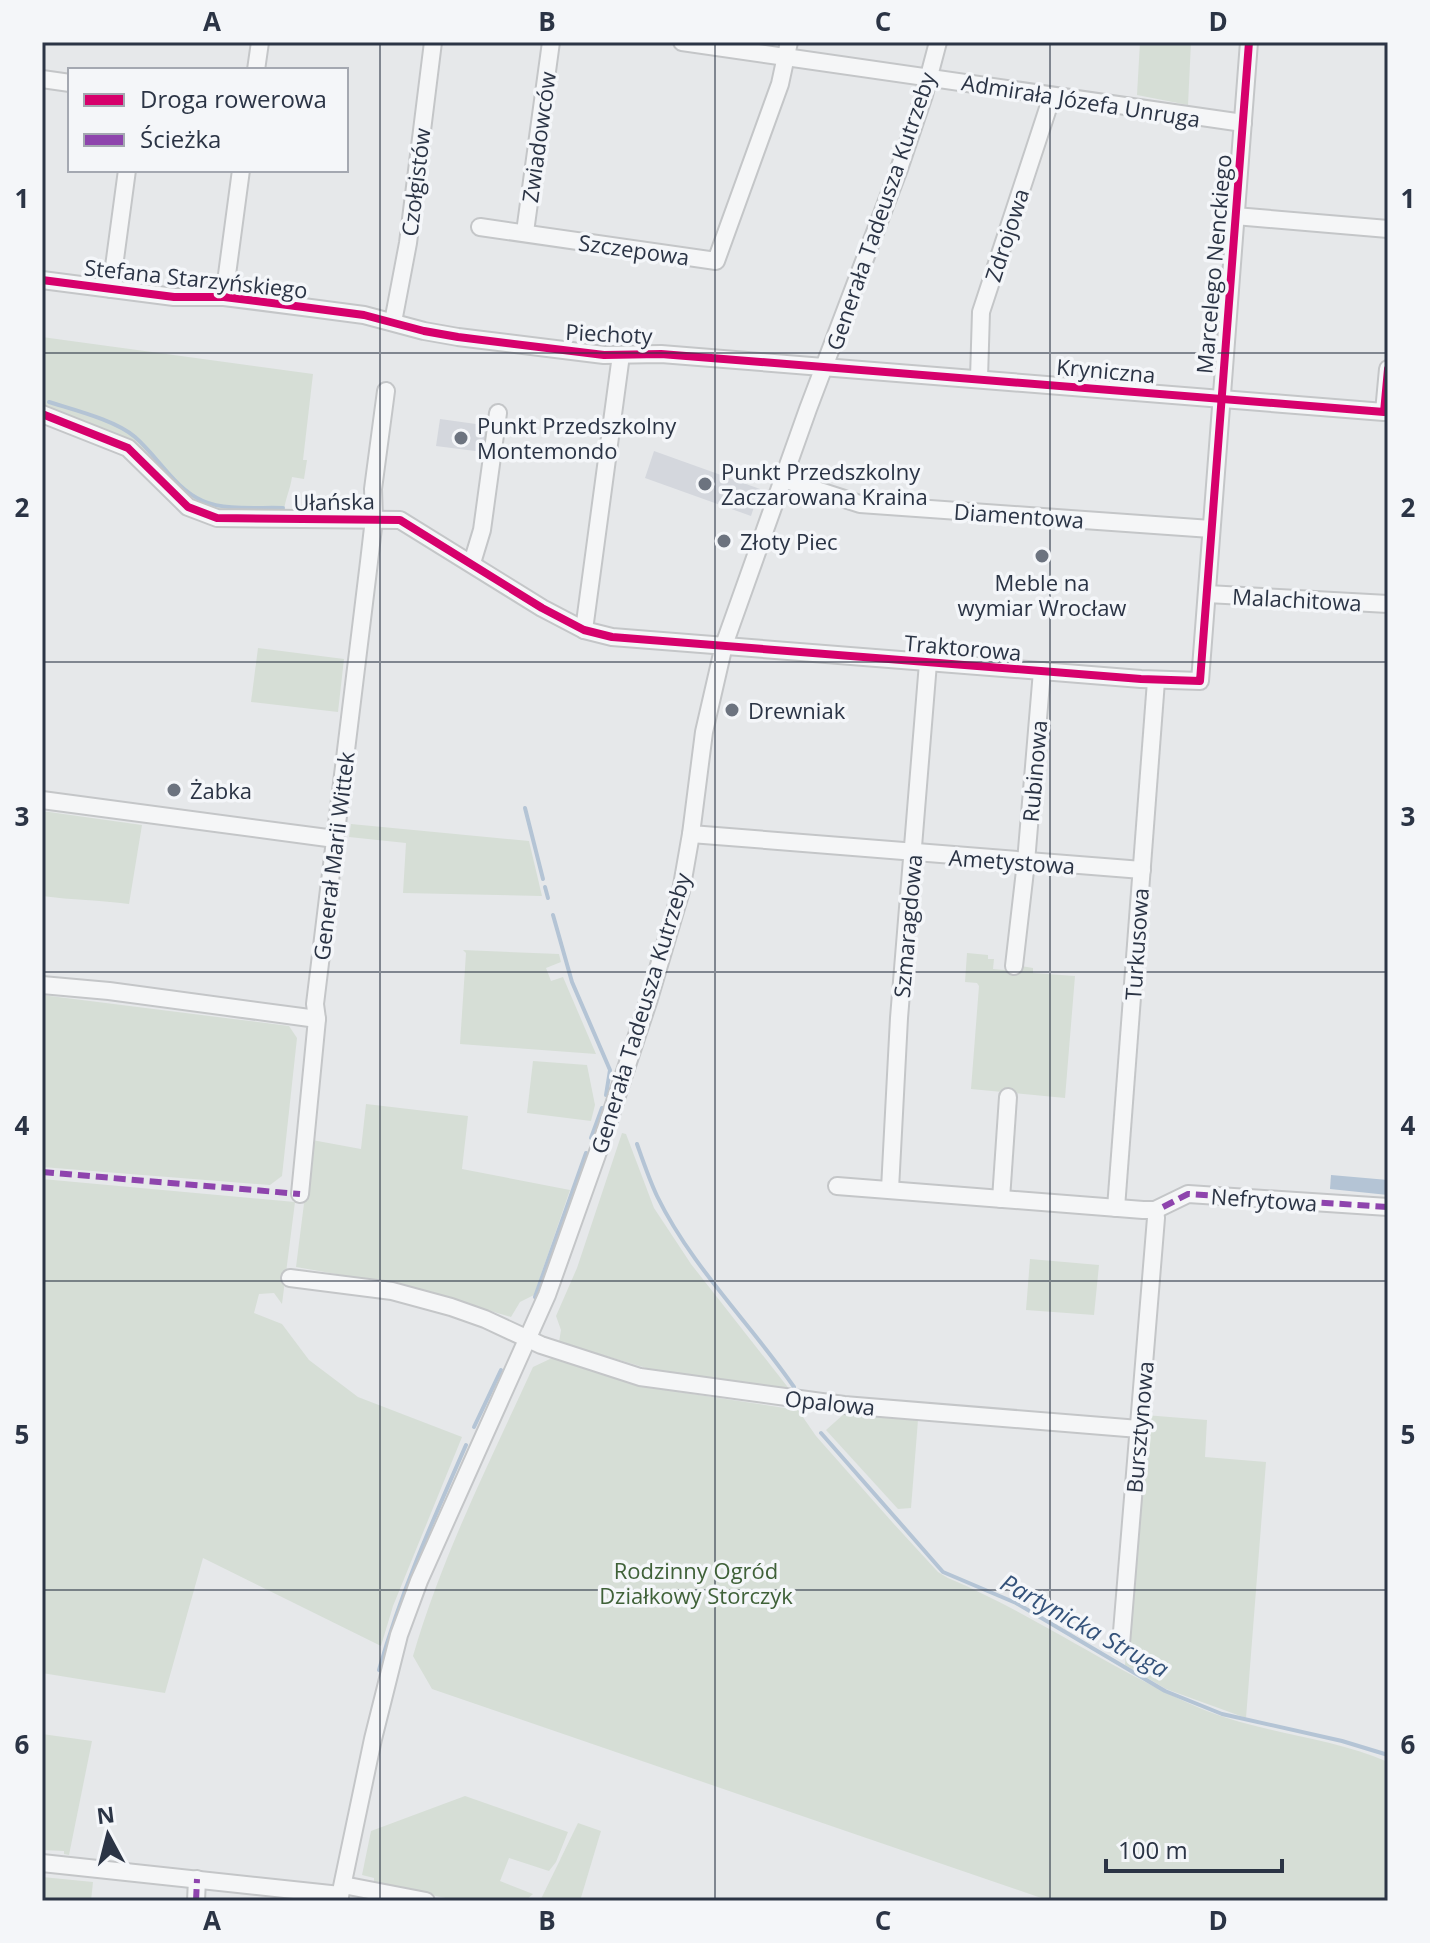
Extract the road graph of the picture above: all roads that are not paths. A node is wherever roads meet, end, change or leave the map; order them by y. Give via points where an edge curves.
1 (260, 42) edge
2 (433, 42) edge
3 (551, 42) edge
4 (682, 42) edge
5 (938, 42) edge
6 (1249, 42) edge
7 (788, 49) edge
8 (256, 68) edge
9 (929, 77) junction
10 (42, 79) edge
11 (68, 83) edge
12 (1052, 96) junction
13 (1243, 123) junction
14 (127, 172) edge
15 (241, 172) edge
16 (1235, 216) junction
17 (480, 227) dead end
18 (1388, 229) edge
19 (525, 232) junction
20 (42, 280) edge
21 (111, 289) junction
22 (224, 297) junction
23 (393, 322) junction
24 (621, 355) junction
25 (825, 367) junction
26 (1388, 369) edge
27 (979, 378) junction
28 (386, 391) dead end
29 (1221, 397) junction
30 (498, 413) dead end
31 (42, 414) edge
32 (783, 479) junction
33 (374, 519) junction
34 (1211, 529) junction
35 (472, 563) junction
36 (1207, 594) junction
37 (1388, 604) edge
38 (584, 630) junction
39 (724, 645) junction
40 (928, 663) junction
41 (1042, 671) junction
42 (1156, 681) junction
43 (1200, 681) joint
44 (42, 800) edge
45 (691, 834) junction
46 (335, 839) junction
47 (912, 853) junction
48 (1026, 862) junction
49 (1142, 870) junction
50 (1014, 966) dead end
51 (42, 985) edge
52 (317, 1019) junction
53 (1008, 1097) dead end
54 (837, 1186) dead end
55 (890, 1189) junction
56 (300, 1194) dead end
57 (1001, 1199) junction
58 (1388, 1207) edge
59 (1116, 1208) junction
60 (1155, 1210) junction
61 (290, 1278) dead end
62 (527, 1339) junction
63 (1139, 1429) junction
64 (1121, 1644) dead end
65 (42, 1863) edge
66 (197, 1879) junction
67 (341, 1891) edge
68 (196, 1901) edge
69 (426, 1901) edge

1 - 8 street
2 - 23 street, Czołgistów
3 - 19 street, Zwiadowców
4 - 7 street, Admirała Józefa Unruga
5 - 9 street, Generała Tadeusza Kutrzeby
6 - 13 street, Marcelego Nenckiego
7 - 9 street, Admirała Józefa Unruga
7 - 19 street, Szczepowa via 716,261
9 - 12 street, Admirała Józefa Unruga
9 - 25 street, Generała Tadeusza Kutrzeby
10 - 11 street
12 - 13 street, Admirała Józefa Unruga
12 - 27 street, Zdrojowa via 981,312
13 - 16 street, Marcelego Nenckiego
14 - 21 street
15 - 22 street
16 - 18 street
16 - 29 street, Marcelego Nenckiego
17 - 19 street, Szczepowa
20 - 21 street, Stefana Starzyńskiego
21 - 22 street, Stefana Starzyńskiego
22 - 23 street, Stefana Starzyńskiego
23 - 24 street, Piechoty via 458,337
24 - 25 street, Piechoty
24 - 38 street
25 - 27 street, Kryniczna
25 - 32 street, Generała Tadeusza Kutrzeby
26 - 29 street, Kryniczna via 1384,412
27 - 29 street, Kryniczna
28 - 33 street, Generał Marii Wittek
29 - 34 street, Marcelego Nenckiego
30 - 35 street via 482,530
31 - 33 street, Ułańska via 128,448 188,507 204,515
32 - 34 street, Diamentowa via 860,504
32 - 39 street, Generała Tadeusza Kutrzeby
33 - 35 street, Ułańska via 400,520
33 - 46 street, Generał Marii Wittek
34 - 36 street, Marcelego Nenckiego
35 - 38 street, Ułańska
36 - 37 street, Malachitowa
36 - 43 street, Marcelego Nenckiego
38 - 39 street, Ułańska
39 - 40 street, Traktorowa
39 - 45 street, Generała Tadeusza Kutrzeby via 704,732
40 - 41 street, Traktorowa
40 - 47 street, Szmaragdowa
41 - 42 street, Traktorowa
41 - 48 street, Rubinowa
42 - 43 street, Traktorowa
42 - 49 street, Turkusowa
44 - 46 street
45 - 47 street, Ametystowa
45 - 62 street, Generała Tadeusza Kutrzeby via 649,999 570,1233
46 - 52 street, Generał Marii Wittek
47 - 48 street, Ametystowa
47 - 55 street, Szmaragdowa
48 - 49 street, Ametystowa
48 - 50 street, Rubinowa
49 - 59 street, Turkusowa
51 - 52 street
52 - 56 street, Generał Marii Wittek
53 - 57 street
54 - 55 street, Nefrytowa
55 - 57 street, Nefrytowa
57 - 59 street, Nefrytowa
58 - 60 street, Nefrytowa via 1188,1194
59 - 60 street, Nefrytowa
60 - 63 street, Bursztynowa
61 - 62 street, Opalowa via 403,1294 485,1319
62 - 63 street, Opalowa via 640,1377 697,1386 844,1405
62 - 67 street, Generała Tadeusza Kutrzeby via 402,1626
63 - 64 street, Bursztynowa
65 - 66 street
66 - 67 street
66 - 68 street
67 - 69 street

